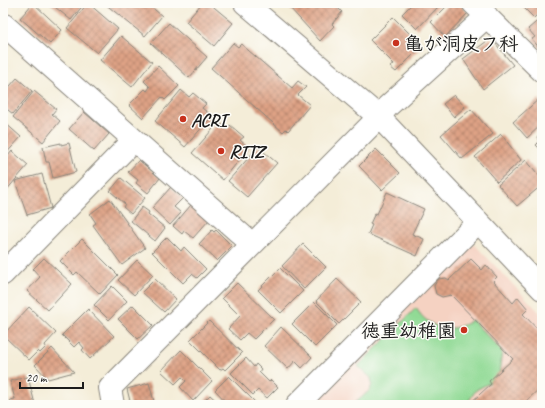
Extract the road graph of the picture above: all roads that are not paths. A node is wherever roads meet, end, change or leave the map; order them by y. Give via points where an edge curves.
1 (245, 3) edge
2 (480, 9) edge
3 (3, 24) edge
4 (542, 71) edge
5 (380, 117) junction
6 (134, 140) junction
7 (478, 222) junction
8 (252, 244) junction
9 (3, 274) edge
10 (542, 289) edge
11 (113, 405) edge
12 (297, 405) edge

1 - 5 street
2 - 4 street
2 - 5 street
3 - 6 street
5 - 7 street
5 - 8 street
6 - 8 street
6 - 9 street
7 - 10 street
7 - 12 street
8 - 11 street via 110,388

